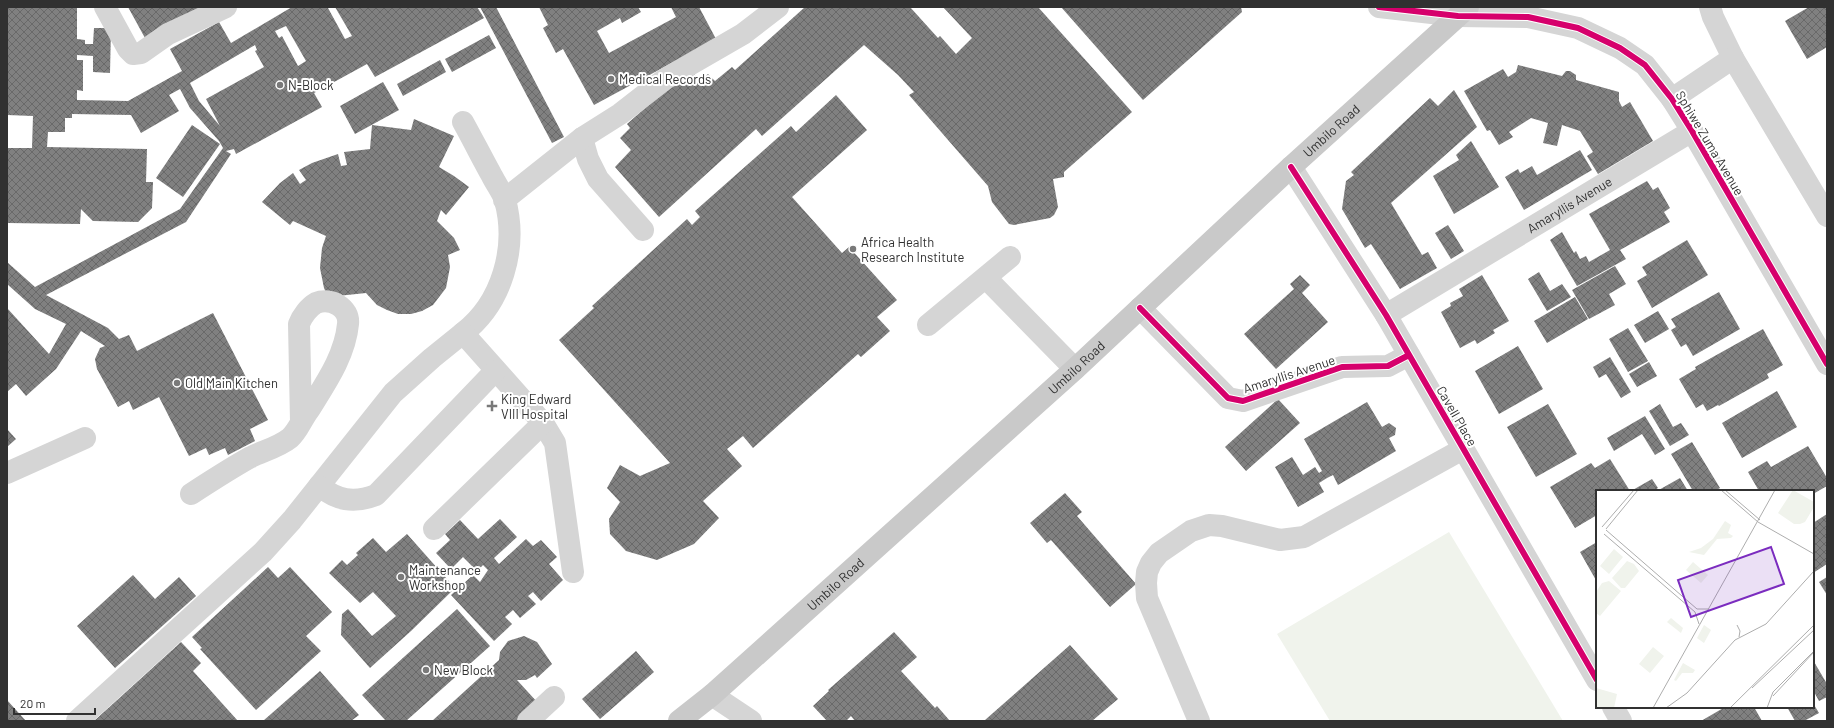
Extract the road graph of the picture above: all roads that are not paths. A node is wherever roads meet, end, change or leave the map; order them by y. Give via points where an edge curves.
1 (105, 7) edge
2 (226, 7) edge
3 (778, 7) edge
4 (1379, 7) edge
5 (1710, 7) edge
6 (1463, 12) edge
7 (1733, 58) junction
8 (1672, 99) junction
9 (463, 122) dead end
10 (1692, 131) junction
11 (582, 138) junction
12 (1291, 167) junction
13 (504, 200) junction
14 (1827, 216) edge
15 (643, 230) dead end
16 (1010, 257) dead end
17 (986, 278) junction
18 (1140, 308) junction
19 (1386, 315) junction
20 (928, 325) dead end
21 (464, 333) junction
22 (1409, 355) junction
23 (1826, 360) edge
24 (1074, 369) junction
25 (495, 370) junction
26 (301, 422) junction
27 (543, 423) junction
28 (86, 438) dead end
29 (1463, 449) junction
30 (7, 473) edge
31 (319, 486) junction
32 (191, 494) dead end
33 (434, 529) dead end
34 (572, 572) dead end
35 (1596, 678) edge
36 (712, 695) junction
37 (554, 697) dead end
38 (1614, 708) edge
39 (77, 721) edge
40 (528, 721) edge
41 (679, 721) edge
42 (751, 721) edge
43 (1199, 721) edge
44 (1621, 721) edge

1 - 2 street via 128,49 137,54 146,51 168,34
3 - 11 street via 743,34 665,79 620,114
4 - 6 street, Sphiwe Zuma Avenue
5 - 7 street
6 - 8 street, Sphiwe Zuma Avenue via 1528,17 1578,28 1620,48 1645,66
6 - 12 main road, Umbilo Road
7 - 8 street
7 - 14 street
8 - 10 street, Sphiwe Zuma Avenue
9 - 13 street
10 - 19 street, Amaryllis Avenue
10 - 23 street, Sphiwe Zuma Avenue
11 - 13 street
11 - 15 street via 588,159 598,179
12 - 18 main road, Umbilo Road
12 - 19 street, Cavell Place
13 - 21 street via 508,230 508,261 495,296 475,324
16 - 17 street
17 - 20 street
17 - 24 street
18 - 22 street, Amaryllis Avenue via 1228,398 1236,400 1243,401 1342,367 1388,366
18 - 24 main road, Umbilo Road
19 - 22 street, Cavell Place
21 - 25 street
21 - 31 street via 393,393
22 - 29 street, Cavell Place
24 - 36 main road, Umbilo Road
25 - 27 street
25 - 31 street via 376,495 364,500 339,499
26 - 26 street via 299,324 302,317 315,304 328,301 343,308 349,323 339,358
26 - 32 street via 289,438 249,458
27 - 33 street
27 - 34 street via 555,442
28 - 30 street
29 - 35 street, Cavell Place
29 - 43 street via 1304,537 1280,540 1209,525 1191,531 1160,553 1148,572 1147,598
31 - 39 street via 262,552
36 - 41 main road, Umbilo Road
36 - 42 street
37 - 40 street
38 - 44 street

